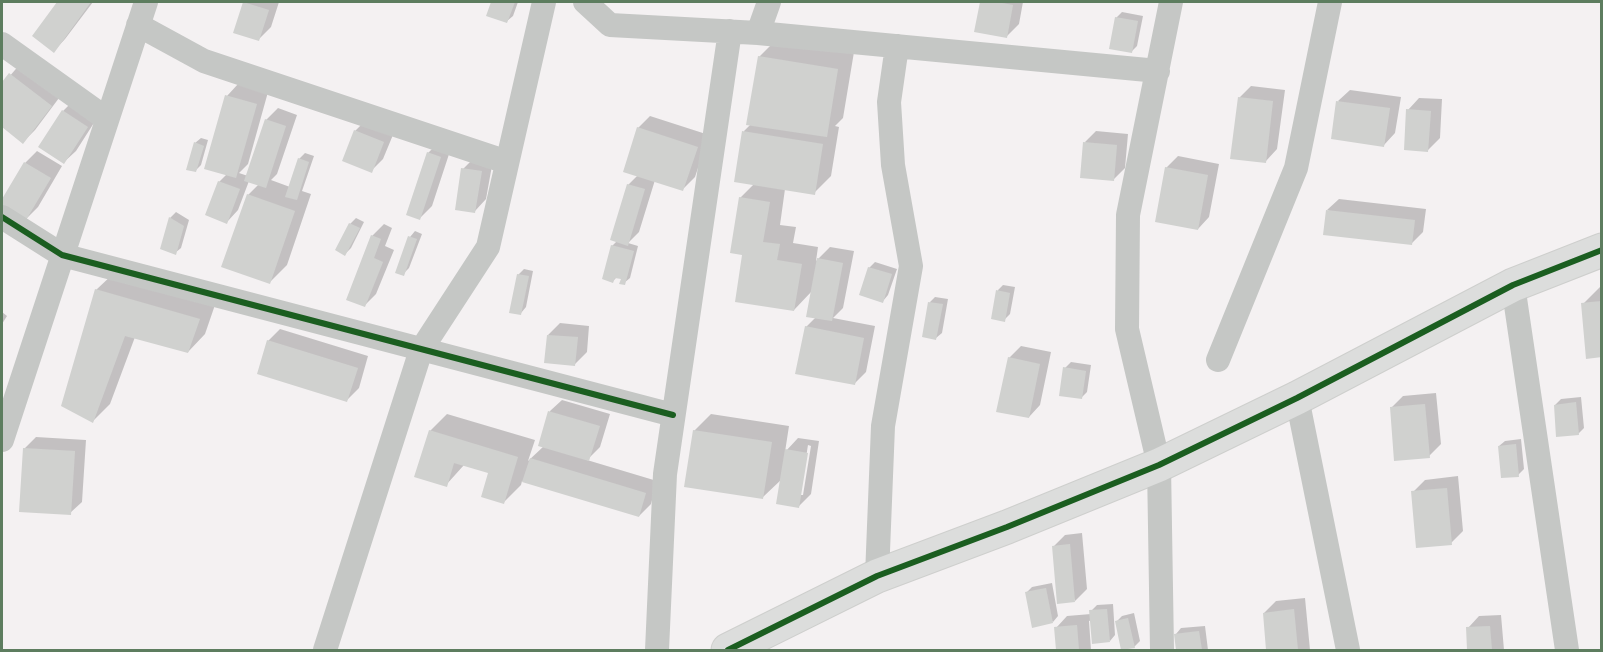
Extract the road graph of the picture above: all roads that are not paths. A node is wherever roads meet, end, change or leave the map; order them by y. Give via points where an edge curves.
1 (146, 2) edge
2 (544, 2) edge
3 (585, 2) edge
4 (769, 2) edge
5 (1171, 2) edge
6 (1329, 2) edge
7 (138, 25) junction
8 (730, 31) junction
9 (758, 33) junction
10 (2, 44) edge
11 (897, 46) junction
12 (1158, 71) junction
13 (107, 119) junction
14 (507, 162) junction
15 (2, 217) edge
16 (1602, 250) edge
17 (62, 255) junction
18 (1513, 285) junction
19 (421, 350) junction
20 (1218, 360) dead end
21 (1297, 398) junction
22 (673, 416) junction
23 (2, 440) edge
24 (1159, 465) junction
25 (878, 576) junction
26 (325, 651) edge
27 (657, 651) edge
28 (728, 651) edge
29 (1162, 651) edge
30 (1348, 651) edge
31 (1567, 651) edge

1 - 7 street
2 - 14 street
3 - 8 street via 610,25
4 - 9 street
5 - 12 street
6 - 20 street via 1296,168
7 - 13 street
7 - 14 street via 204,61
8 - 9 street
8 - 22 street
9 - 11 street
10 - 13 street
11 - 12 street
11 - 25 street via 889,102 893,165 910,266 883,426
12 - 24 street via 1128,215 1127,329
13 - 17 street
14 - 19 street via 488,247
15 - 17 street
16 - 18 street
17 - 19 street
17 - 23 street
18 - 21 street
18 - 31 street
19 - 22 street
19 - 26 street
21 - 24 street
21 - 30 street
22 - 27 street via 665,474
24 - 25 street
24 - 29 street
25 - 28 street

